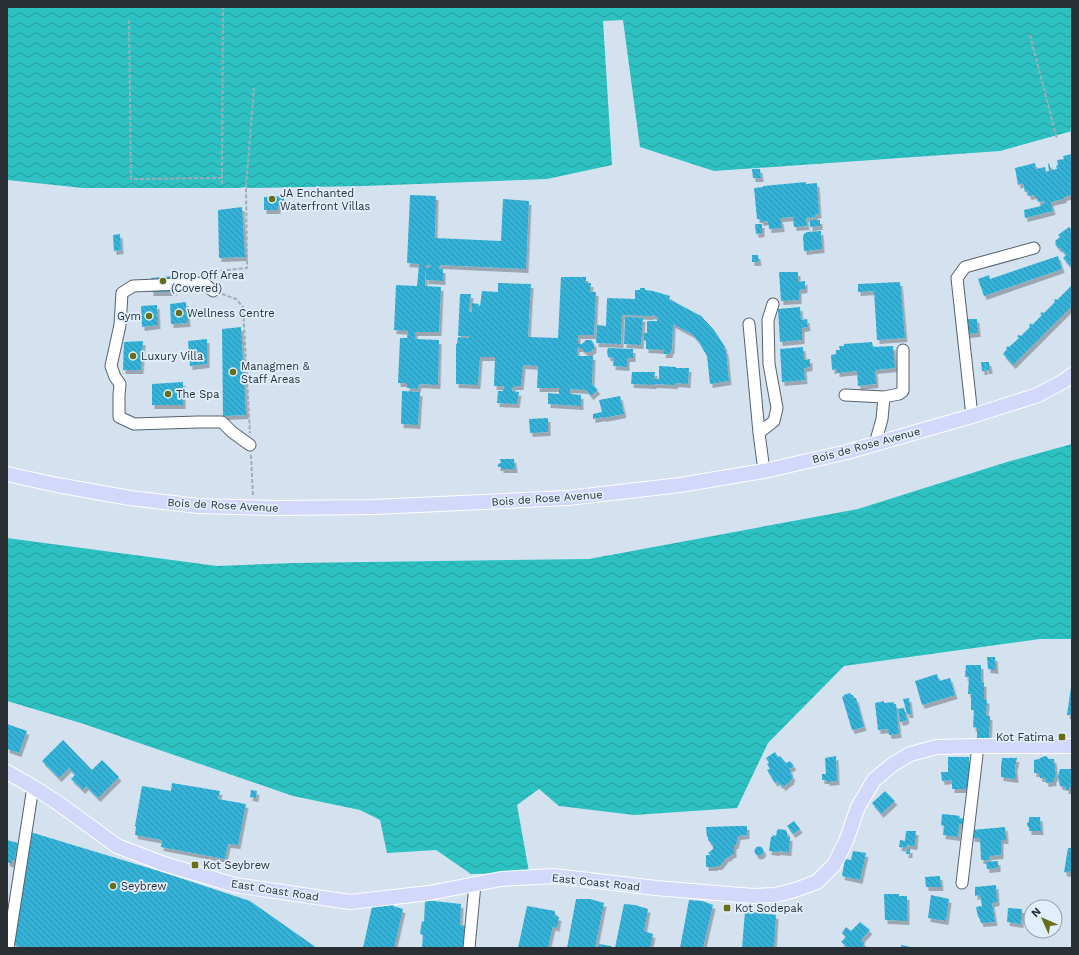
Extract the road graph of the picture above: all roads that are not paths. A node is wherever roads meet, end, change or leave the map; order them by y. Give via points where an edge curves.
1 (1034, 248) dead end
2 (213, 291) road end
3 (773, 304) dead end
4 (749, 324) dead end
5 (903, 350) dead end
6 (1072, 375) edge
7 (845, 395) dead end
8 (884, 397) junction
9 (972, 416) junction
10 (759, 433) junction
11 (875, 444) junction
12 (250, 445) road end
13 (764, 471) junction
14 (7, 474) edge
15 (978, 746) junction
16 (1072, 746) edge
17 (7, 772) edge
18 (33, 787) junction
19 (962, 883) dead end
20 (475, 884) junction
21 (8, 948) edge
22 (469, 948) edge

1 - 9 street via 965,267 957,278
2 - 12 street via 204,283 133,286 122,293 120,325 111,366 120,384 119,417 134,424 222,422
3 - 10 street via 768,320 769,364 777,408 774,421
4 - 10 street
5 - 8 street via 903,391
6 - 9 main road, Bois de Rose Avenue via 1038,395
7 - 8 street
8 - 11 street via 882,419
9 - 11 main road, Bois de Rose Avenue
10 - 13 street
11 - 13 main road, Bois de Rose Avenue
13 - 14 main road, Bois de Rose Avenue via 680,485 568,498 374,507 254,508 198,506 130,498
15 - 16 main road, East Coast Road
15 - 19 street
15 - 20 main road, East Coast Road via 937,747 910,754 892,765 874,780 858,807 834,865 817,882 795,890 776,895 753,896 554,876 501,879
17 - 18 main road, East Coast Road
18 - 20 main road, East Coast Road via 117,846 164,864 235,885 350,902
18 - 21 street
20 - 22 street

